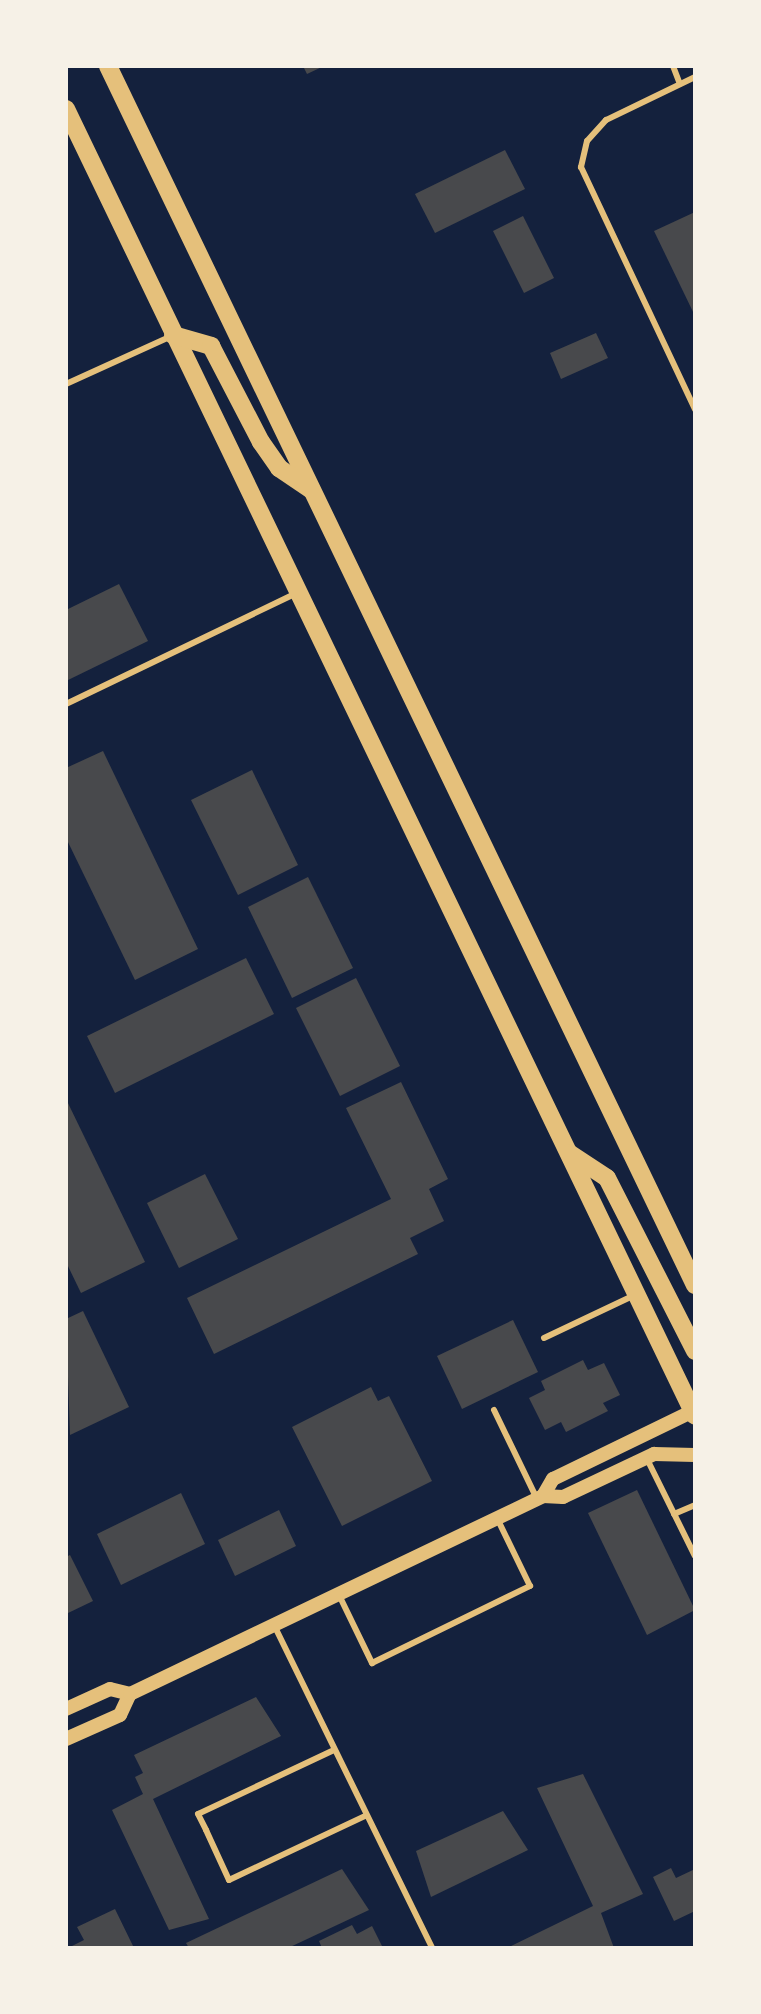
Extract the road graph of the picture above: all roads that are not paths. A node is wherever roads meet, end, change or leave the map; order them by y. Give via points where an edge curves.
1 (108, 66) edge
2 (673, 66) edge
3 (695, 77) edge
4 (680, 84) junction
5 (66, 109) edge
6 (173, 335) junction
7 (66, 384) edge
8 (695, 409) edge
9 (312, 490) junction
10 (297, 593) junction
11 (66, 704) edge
12 (567, 1152) junction
13 (695, 1285) edge
14 (636, 1294) junction
15 (544, 1338) dead end
16 (695, 1351) edge
17 (494, 1410) dead end
18 (694, 1413) edge
19 (695, 1455) edge
20 (646, 1458) junction
21 (540, 1498) junction
22 (695, 1505) edge
23 (674, 1514) junction
24 (497, 1518) junction
25 (695, 1556) edge
26 (338, 1594) junction
27 (274, 1625) junction
28 (130, 1694) junction
29 (66, 1709) edge
30 (66, 1739) edge
31 (334, 1750) junction
32 (365, 1816) junction
33 (432, 1948) edge

1 - 9 main road
2 - 4 lane
3 - 4 lane
4 - 8 lane via 606,120 587,141 581,167
5 - 6 main road
6 - 7 lane
6 - 9 main road via 211,346 279,468
6 - 10 main road
9 - 13 main road
10 - 11 lane
10 - 12 main road
12 - 14 main road
12 - 16 main road via 607,1178
14 - 15 lane
14 - 18 main road
17 - 21 lane
18 - 21 street via 553,1479
19 - 20 street via 666,1452
20 - 21 street via 563,1497
20 - 23 lane
21 - 24 street
22 - 23 lane
23 - 25 lane
24 - 26 street
24 - 26 lane via 530,1586 372,1663
26 - 27 street
27 - 28 street
27 - 31 lane
28 - 29 street via 110,1689
28 - 30 street via 120,1715
31 - 32 lane
31 - 32 lane via 198,1814 229,1880
32 - 33 lane

